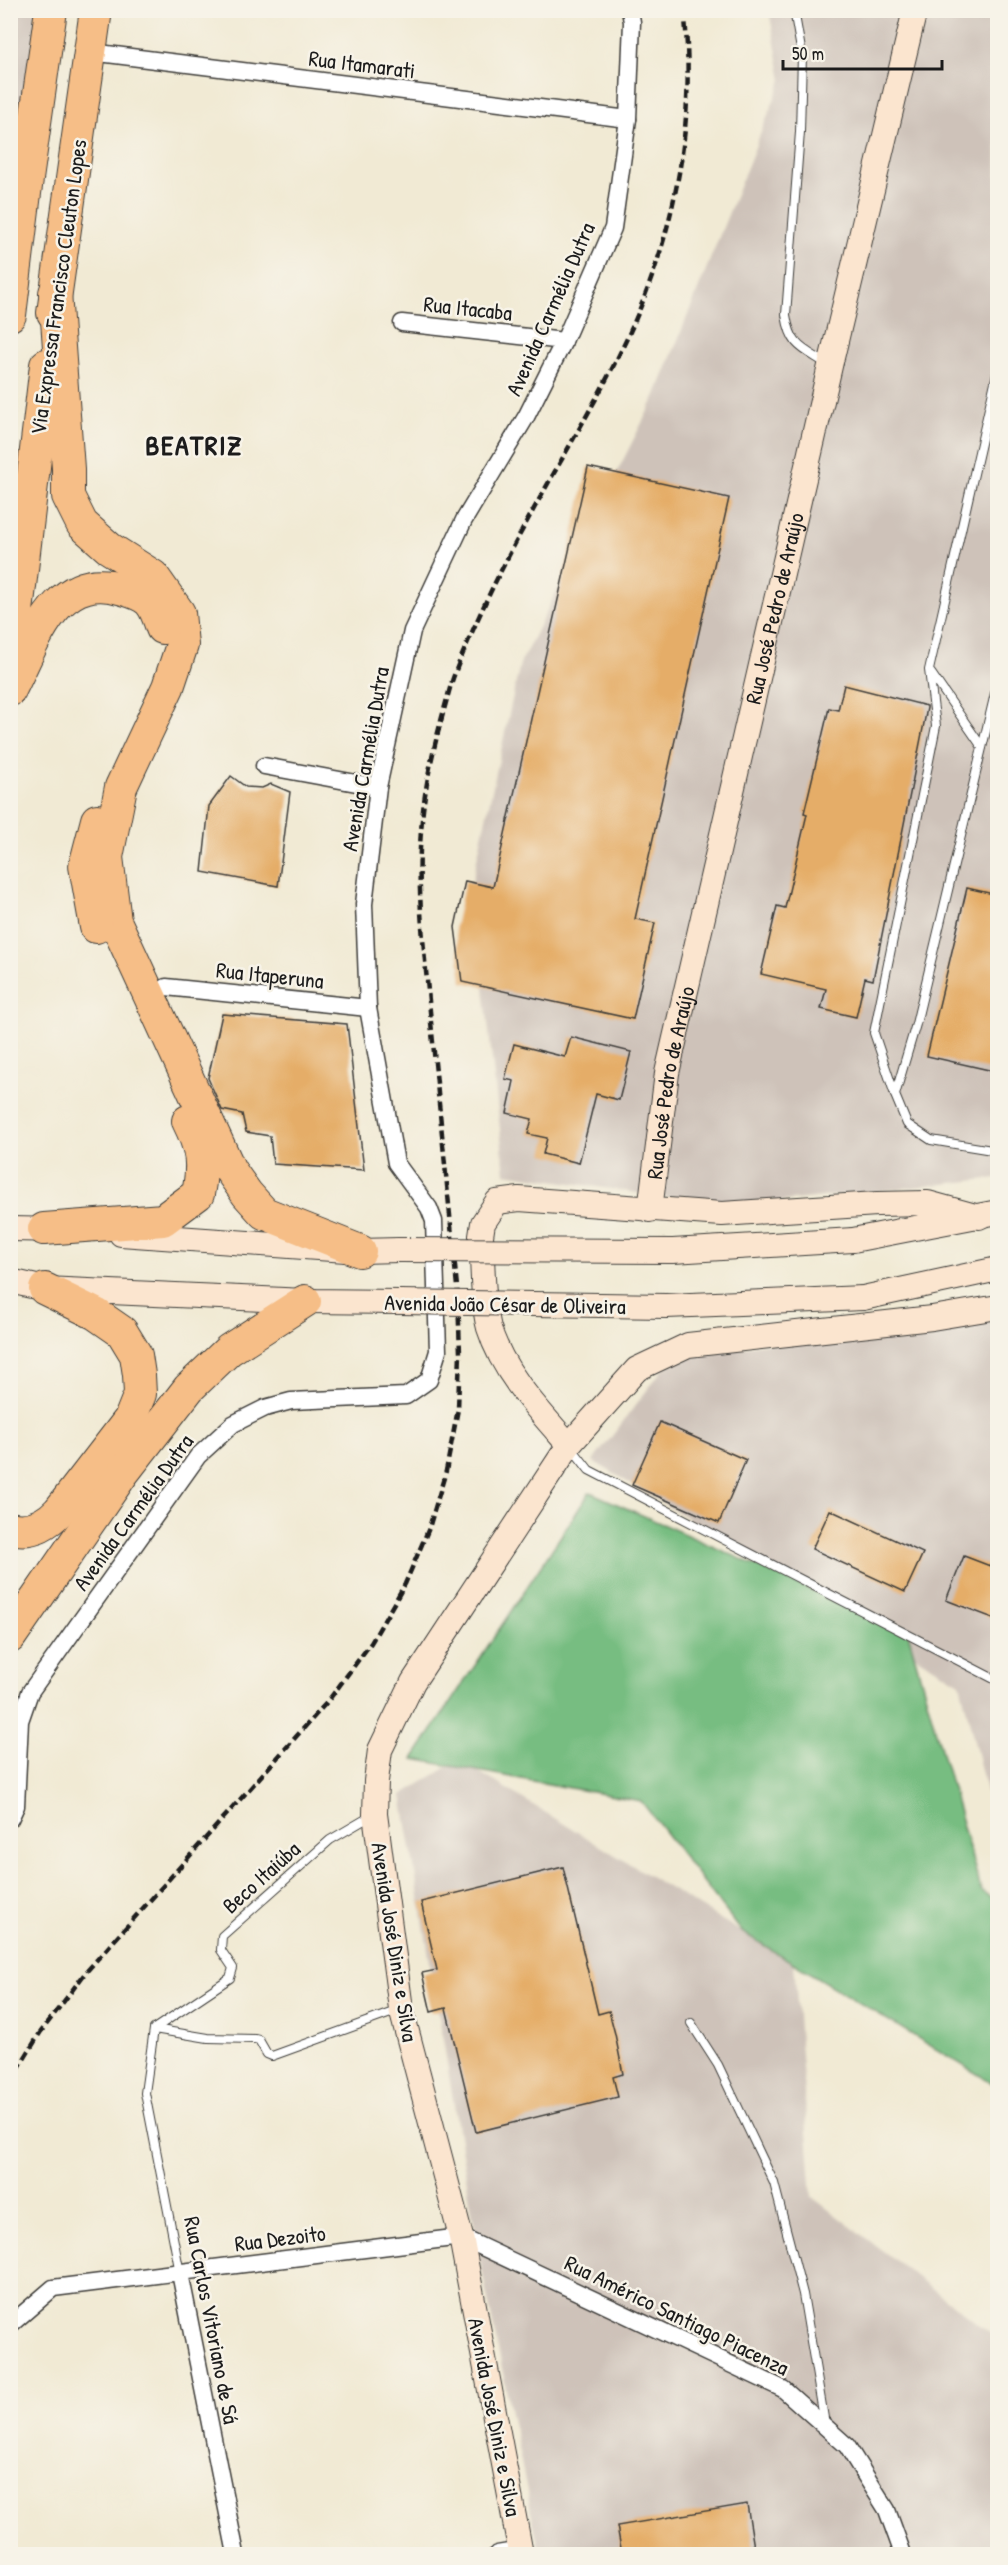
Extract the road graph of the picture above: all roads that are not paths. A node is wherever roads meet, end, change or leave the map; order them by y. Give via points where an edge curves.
1 (51, 10) edge
2 (96, 10) edge
3 (630, 10) edge
4 (794, 10) edge
5 (915, 10) edge
6 (91, 52) junction
7 (628, 119) junction
8 (55, 293) junction
9 (10, 315) edge
10 (402, 323) dead end
11 (564, 341) junction
12 (830, 366) junction
13 (998, 369) edge
14 (929, 670) junction
15 (10, 671) edge
16 (998, 681) edge
17 (10, 690) edge
18 (982, 747) junction
19 (264, 766) dead end
20 (378, 787) junction
21 (166, 987) dead end
22 (368, 1008) junction
23 (895, 1095) junction
24 (998, 1151) edge
25 (650, 1210) junction
26 (988, 1214) edge
27 (10, 1229) edge
28 (44, 1229) junction
29 (360, 1251) junction
30 (998, 1269) edge
31 (10, 1281) edge
32 (45, 1289) junction
33 (304, 1301) junction
34 (998, 1307) edge
35 (569, 1445) junction
36 (10, 1528) edge
37 (10, 1637) edge
38 (998, 1681) edge
39 (375, 1814) junction
40 (10, 1819) edge
41 (400, 2009) junction
42 (691, 2024) dead end
43 (154, 2029) junction
44 (461, 2237) junction
45 (180, 2273) junction
46 (10, 2325) edge
47 (825, 2427) junction
48 (521, 2552) edge
49 (236, 2554) edge
50 (496, 2554) edge
51 (903, 2554) edge

1 - 9 highway, Via Expressa Francisco Cleuton Lopes
2 - 6 highway, Via Expressa Francisco Cleuton Lopes
3 - 7 street, Avenida Carmélia Dutra
4 - 12 lane via 802,55 800,132 786,315 795,343
5 - 12 street, Rua José Pedro de Araújo
6 - 7 street, Rua Itamarati
6 - 8 highway, Via Expressa Francisco Cleuton Lopes
7 - 11 street, Avenida Carmélia Dutra via 613,228
8 - 15 highway, Via Expressa Francisco Cleuton Lopes
8 - 29 highway via 68,495 82,524 109,548 153,576 179,613 182,645 168,687 121,788 107,857 115,921 230,1170 247,1194 264,1213
10 - 11 street, Rua Itacaba
11 - 20 street, Avenida Carmélia Dutra via 526,417 464,520 412,631
12 - 25 street, Rua José Pedro de Araújo via 667,1073
13 - 14 lane
14 - 18 lane
14 - 23 lane via 936,726 874,1033
16 - 18 lane
17 - 28 highway via 55,605 78,589 108,584 145,596 157,612 165,635 154,681 107,782 85,866 96,928 198,1141 203,1168 198,1194 162,1220
18 - 23 lane via 916,1024
19 - 20 street
20 - 22 street, Avenida Carmélia Dutra via 364,904
21 - 22 street, Rua Itaperuna
22 - 40 street, Avenida Carmélia Dutra via 396,1162 435,1221 438,1351 429,1380 406,1396 291,1401 265,1408 233,1424 198,1456 30,1692 20,1721 16,1806
23 - 24 lane via 907,1124 931,1140
25 - 26 street, Rua José Pedro de Araújo via 722,1214 928,1203
25 - 35 street, Rua José Pedro de Araújo via 519,1199 497,1202 483,1223 489,1326 520,1388
26 - 29 street, bridge via 854,1240 673,1251
27 - 28 street
28 - 29 street
30 - 33 street, Avenida João César de Oliveira, bridge via 863,1298 666,1306
31 - 32 street, Avenida João César de Oliveira
32 - 33 street, Avenida João César de Oliveira
32 - 36 highway via 96,1314 122,1332 136,1355 140,1394 130,1419 59,1511 38,1526 22,1531
33 - 37 highway via 229,1350 189,1388 123,1473
34 - 35 street via 688,1345 637,1369
35 - 38 lane via 589,1470
35 - 39 street, Avenida José Diniz e Silva via 413,1682 380,1750
39 - 41 street, Avenida José Diniz e Silva
39 - 43 lane, Beco Itaiúba via 330,1840 222,1936 220,1950 233,1968 230,1978
41 - 43 lane via 272,2056 260,2040
41 - 44 street, Avenida José Diniz e Silva
42 - 47 lane via 718,2065 774,2183 803,2294
43 - 45 lane, Rua Carlos Vitoriano de Sá via 145,2093
44 - 45 street, Rua Dezoito
44 - 47 street, Rua Américo Santiago Piacenza via 783,2389
44 - 48 street, Avenida José Diniz e Silva
45 - 46 street, Rua Dezoito via 53,2288
45 - 49 street, Rua Carlos Vitoriano de Sá
47 - 51 street, Rua Américo Santiago Piacenza via 847,2446 887,2510
48 - 50 street

